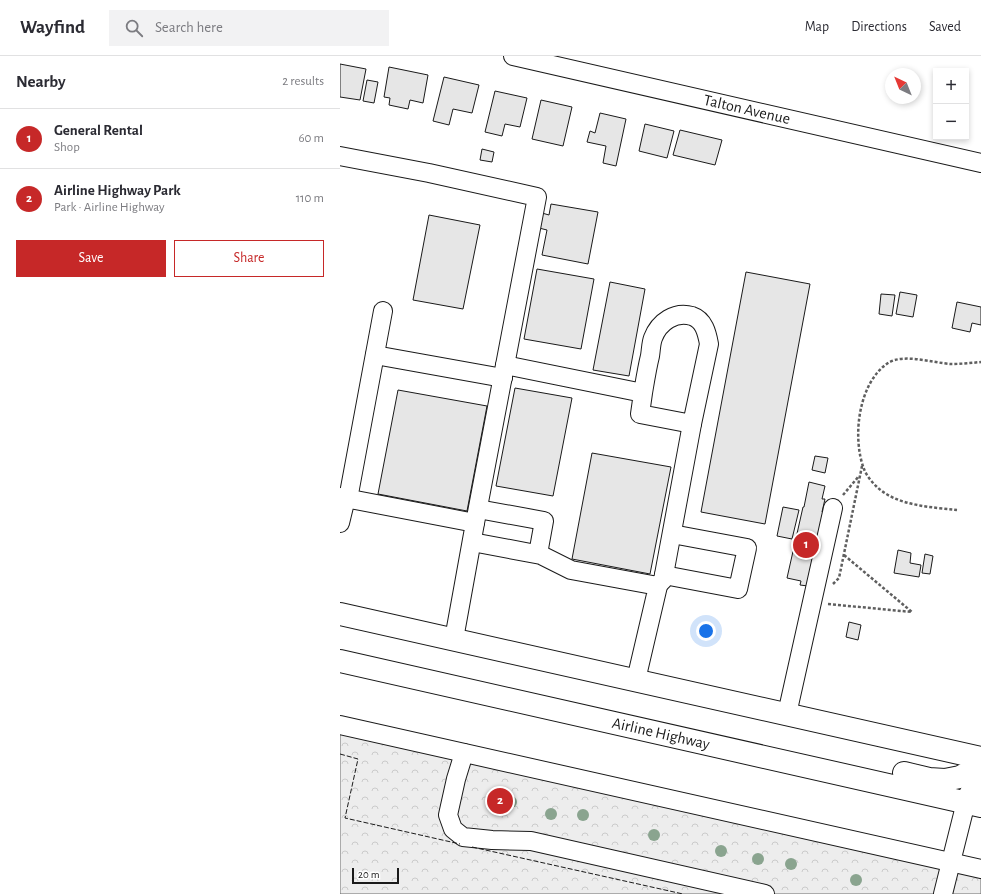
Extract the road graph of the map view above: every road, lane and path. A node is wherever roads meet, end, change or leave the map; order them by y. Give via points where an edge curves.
1 (512, 56) edge
2 (340, 156) edge
3 (981, 163) edge
4 (383, 311) dead end
5 (375, 355) junction
6 (981, 362) edge
7 (504, 371) junction
8 (643, 393) junction
9 (692, 424) junction
10 (860, 475) dead end
11 (345, 498) edge
12 (832, 508) joint
13 (957, 510) dead end
14 (476, 516) junction
15 (340, 523) edge
16 (672, 534) junction
17 (472, 542) junction
18 (538, 554) junction
19 (844, 555) dead end
20 (661, 580) junction
21 (812, 603) junction
22 (340, 614) edge
23 (454, 639) junction
24 (340, 661) edge
25 (636, 680) junction
26 (533, 705) junction
27 (787, 714) junction
28 (340, 725) edge
29 (464, 753) junction
30 (981, 759) edge
31 (981, 784) edge
32 (974, 804) edge
33 (951, 862) junction
34 (981, 869) edge
35 (710, 888) edge
36 (765, 894) edge
37 (943, 894) edge

1 - 3 street, Talton Avenue
2 - 7 street via 537,197
4 - 5 street
5 - 7 street
5 - 11 street
6 - 13 path via 951,364 898,359 888,363 876,374 867,387 861,405 859,447 864,471 876,486 885,493 919,506
7 - 8 street
7 - 14 street
8 - 9 street via 640,414
8 - 9 street via 653,339 658,328 671,317 695,317 703,325 709,344
9 - 16 street
10 - 12 path
11 - 14 street
11 - 15 street
12 - 21 street
14 - 17 street
14 - 18 street via 544,521
16 - 20 street
16 - 20 street via 746,548 738,589
17 - 18 street
17 - 23 street
18 - 20 street via 570,570
19 - 21 path via 912,612
20 - 25 street
21 - 27 street
22 - 23 highway
23 - 25 highway
24 - 26 highway, Airline Highway
25 - 27 highway
26 - 30 highway via 764,742 929,779 945,780 960,777 973,770
26 - 32 highway, Airline Highway
27 - 30 highway
28 - 29 street
29 - 33 street
29 - 35 street via 448,815 454,829 463,837 531,841
31 - 32 highway via 970,795
32 - 33 street
33 - 34 street
33 - 37 street
35 - 36 street

